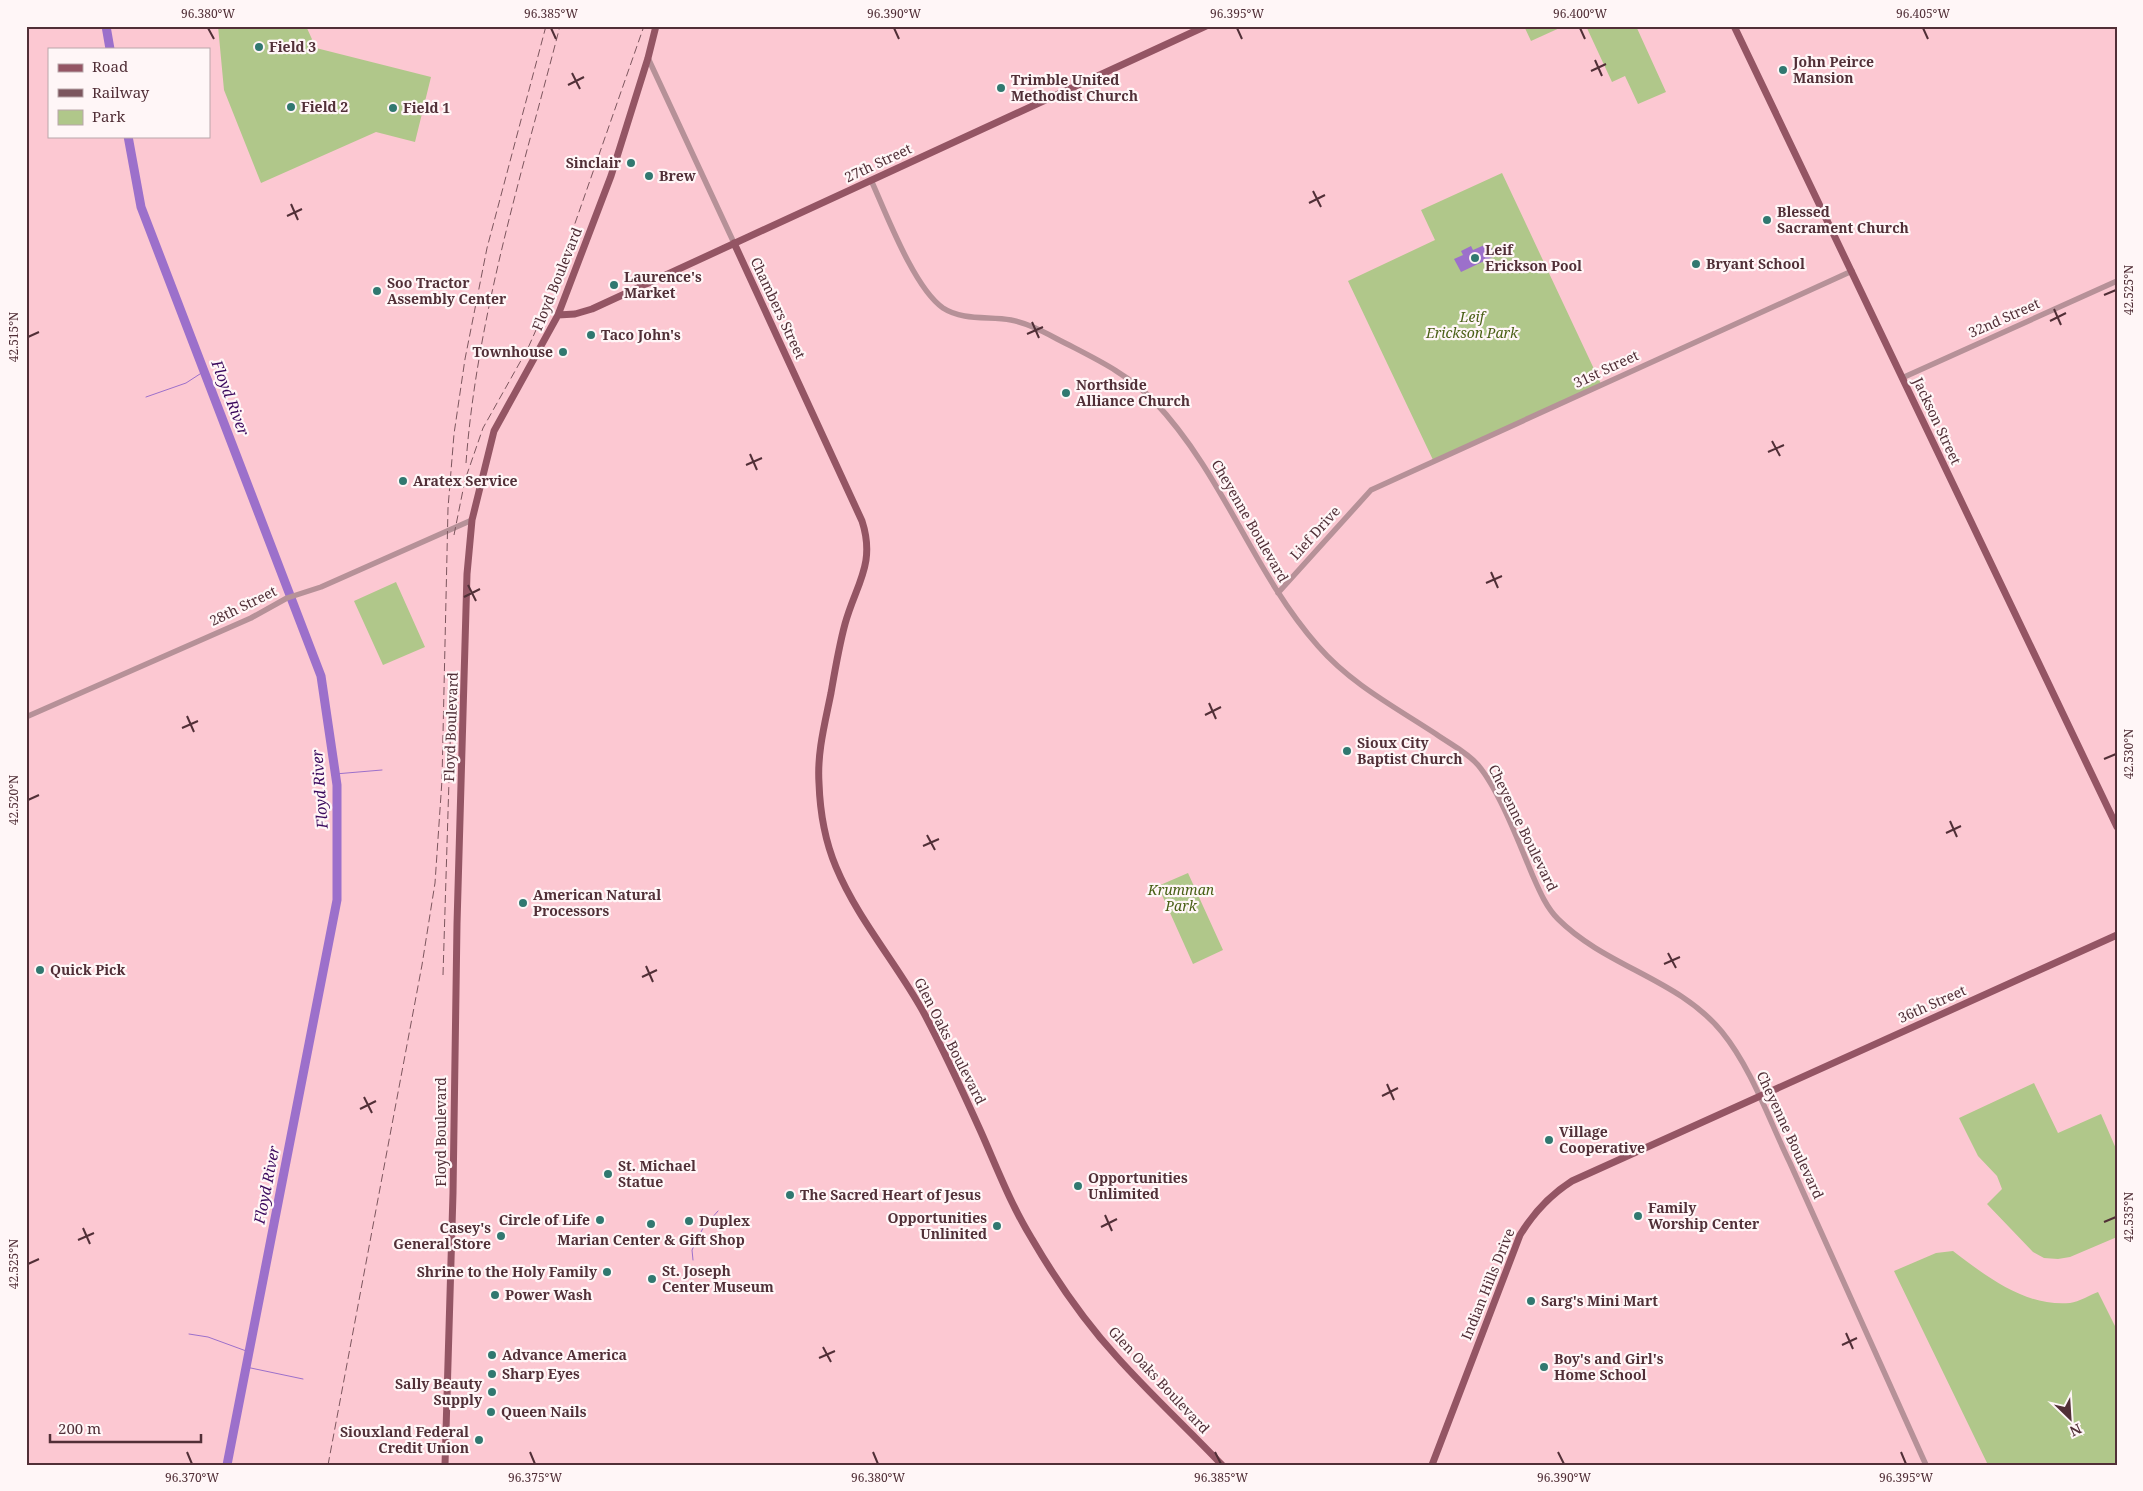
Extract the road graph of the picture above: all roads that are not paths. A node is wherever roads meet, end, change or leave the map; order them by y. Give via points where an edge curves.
1 (656, 26) edge
2 (1206, 26) edge
3 (1734, 26) edge
4 (648, 58) junction
5 (871, 180) junction
6 (734, 243) junction
7 (1852, 271) junction
8 (2117, 281) edge
9 (558, 315) junction
10 (1902, 378) junction
11 (1372, 490) joint
12 (472, 520) junction
13 (863, 573) joint
14 (1278, 593) junction
15 (26, 718) edge
16 (2117, 827) edge
17 (2117, 935) edge
18 (1758, 1096) junction
19 (445, 1465) edge
20 (1222, 1465) edge
21 (1432, 1465) edge
22 (1926, 1465) edge

1 - 4 main road, Floyd Boulevard
2 - 5 main road, 27th Street
3 - 7 main road, Jackson Street
4 - 6 street, Chambers Street
4 - 9 main road, Floyd Boulevard via 611,176
5 - 6 main road, 27th Street
5 - 14 street, Cheyenne Boulevard via 920,283 942,308 1035,328 1115,368 1153,400 1216,482
6 - 9 main road, 27th Street via 592,309
6 - 13 main road, Chambers Street via 862,521 868,538
7 - 10 main road, Jackson Street
7 - 11 street, 31st Street
8 - 10 street, 32nd Street
9 - 12 main road, Floyd Boulevard via 494,432
10 - 16 main road, Jackson Street
11 - 14 street, Lief Drive
12 - 15 street, 28th Street via 321,587 287,598 251,618
12 - 19 main road, Floyd Boulevard via 467,574 457,914
13 - 20 main road, Glen Oaks Boulevard via 844,628 821,742 820,802 835,866 926,1017 1008,1194 1068,1296 1115,1355
14 - 18 street, Cheyenne Boulevard via 1337,666 1360,685 1474,760 1492,788 1555,917 1594,949 1696,1006 1730,1043
17 - 18 main road, 36th Street
18 - 21 main road, Indian Hills Drive via 1572,1181 1536,1211 1520,1235 1508,1264
18 - 22 street, Cheyenne Boulevard

